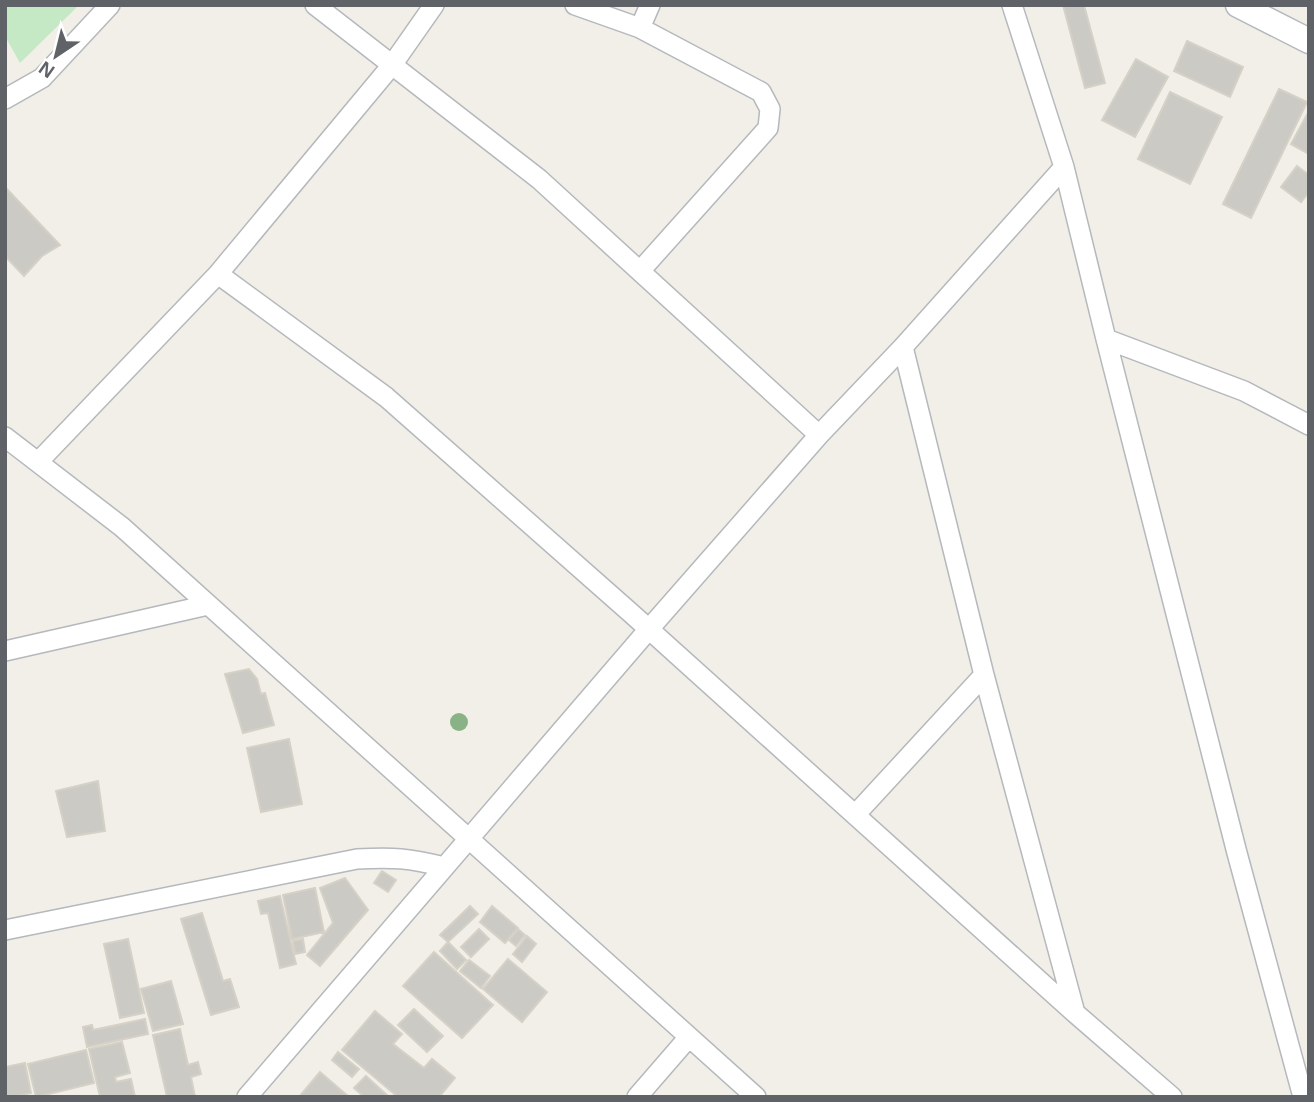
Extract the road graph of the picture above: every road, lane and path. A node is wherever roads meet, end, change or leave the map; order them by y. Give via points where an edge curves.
1 (110, 5) edge
2 (315, 5) edge
3 (434, 5) edge
4 (575, 5) edge
5 (650, 5) edge
6 (1012, 5) edge
7 (1238, 5) edge
8 (639, 28) junction
9 (1309, 41) edge
10 (392, 65) junction
11 (5, 99) edge
12 (1065, 167) junction
13 (640, 271) junction
14 (218, 274) junction
15 (1106, 339) junction
16 (903, 347) junction
17 (1309, 425) edge
18 (819, 435) junction
19 (5, 436) edge
20 (38, 462) junction
21 (208, 605) junction
22 (649, 629) junction
23 (5, 651) edge
24 (984, 675) junction
25 (855, 815) junction
26 (469, 839) junction
27 (444, 867) junction
28 (5, 930) edge
29 (1075, 1013) junction
30 (689, 1037) junction
31 (247, 1097) edge
32 (637, 1097) edge
33 (756, 1097) edge
34 (1172, 1097) edge
35 (1303, 1097) edge

1 - 11 street via 43,78
2 - 10 street
3 - 10 street
4 - 8 street
5 - 8 street
6 - 12 street
7 - 9 street
8 - 13 street via 761,92 770,109 768,128
10 - 13 street via 539,179
10 - 14 street
12 - 15 street
12 - 16 street
13 - 18 street
14 - 20 street
14 - 22 street via 386,397
15 - 17 street via 1244,391
15 - 35 street
16 - 18 street
16 - 24 street
18 - 22 street
19 - 20 street
20 - 21 street via 122,527
21 - 23 street
21 - 26 street
22 - 25 street
22 - 26 street
24 - 25 street
24 - 29 street
25 - 29 street
26 - 27 street
26 - 30 street
27 - 28 street via 395,857 357,859
27 - 31 street
29 - 34 street
30 - 32 street
30 - 33 street

